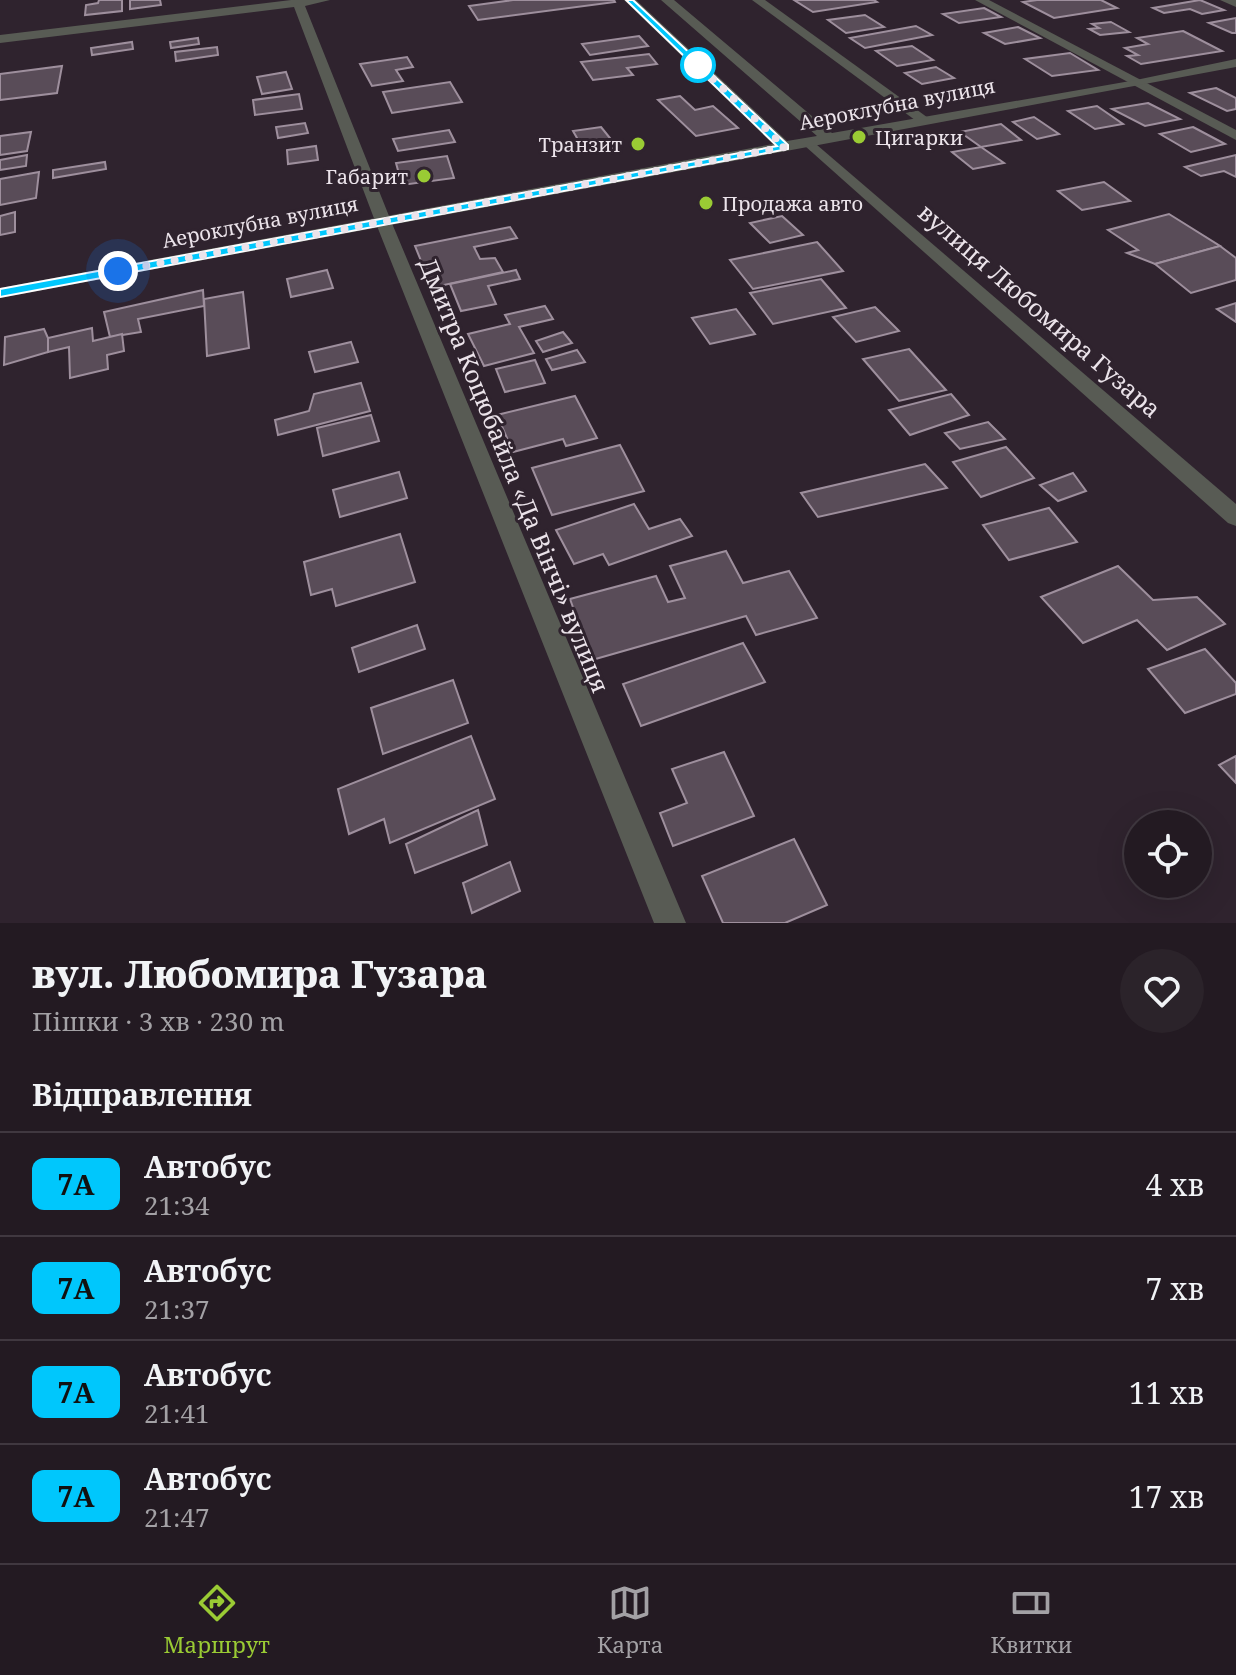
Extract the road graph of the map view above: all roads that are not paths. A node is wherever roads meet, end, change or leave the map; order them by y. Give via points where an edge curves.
1 (324, 0) edge
2 (630, 0) edge
3 (667, 0) edge
4 (758, 0) edge
5 (981, 0) edge
6 (1226, 0) edge
7 (298, 2) edge
8 (1236, 4) edge
9 (0, 39) edge
10 (1236, 63) edge
11 (1136, 84) junction
12 (924, 120) junction
13 (1236, 136) edge
14 (830, 139) junction
15 (810, 143) junction
16 (785, 147) junction
17 (383, 221) junction
18 (0, 293) edge
19 (1236, 517) edge
20 (670, 923) edge

1 - 7 street
2 - 16 street
3 - 14 street
4 - 12 street
5 - 11 street
6 - 8 street
7 - 9 street
7 - 17 street, Дмитра Коцюбайла «Да Вінчі» вулиця
10 - 11 street, Аероклубна вулиця
11 - 12 street, Аероклубна вулиця
11 - 13 street
12 - 14 street, Аероклубна вулиця
14 - 15 street, Аероклубна вулиця
15 - 16 street, Аероклубна вулиця
15 - 19 street, вулиця Любомира Гузара
16 - 17 street, Аероклубна вулиця
17 - 18 street, Аероклубна вулиця
17 - 20 street, Дмитра Коцюбайла «Да Вінчі» вулиця

